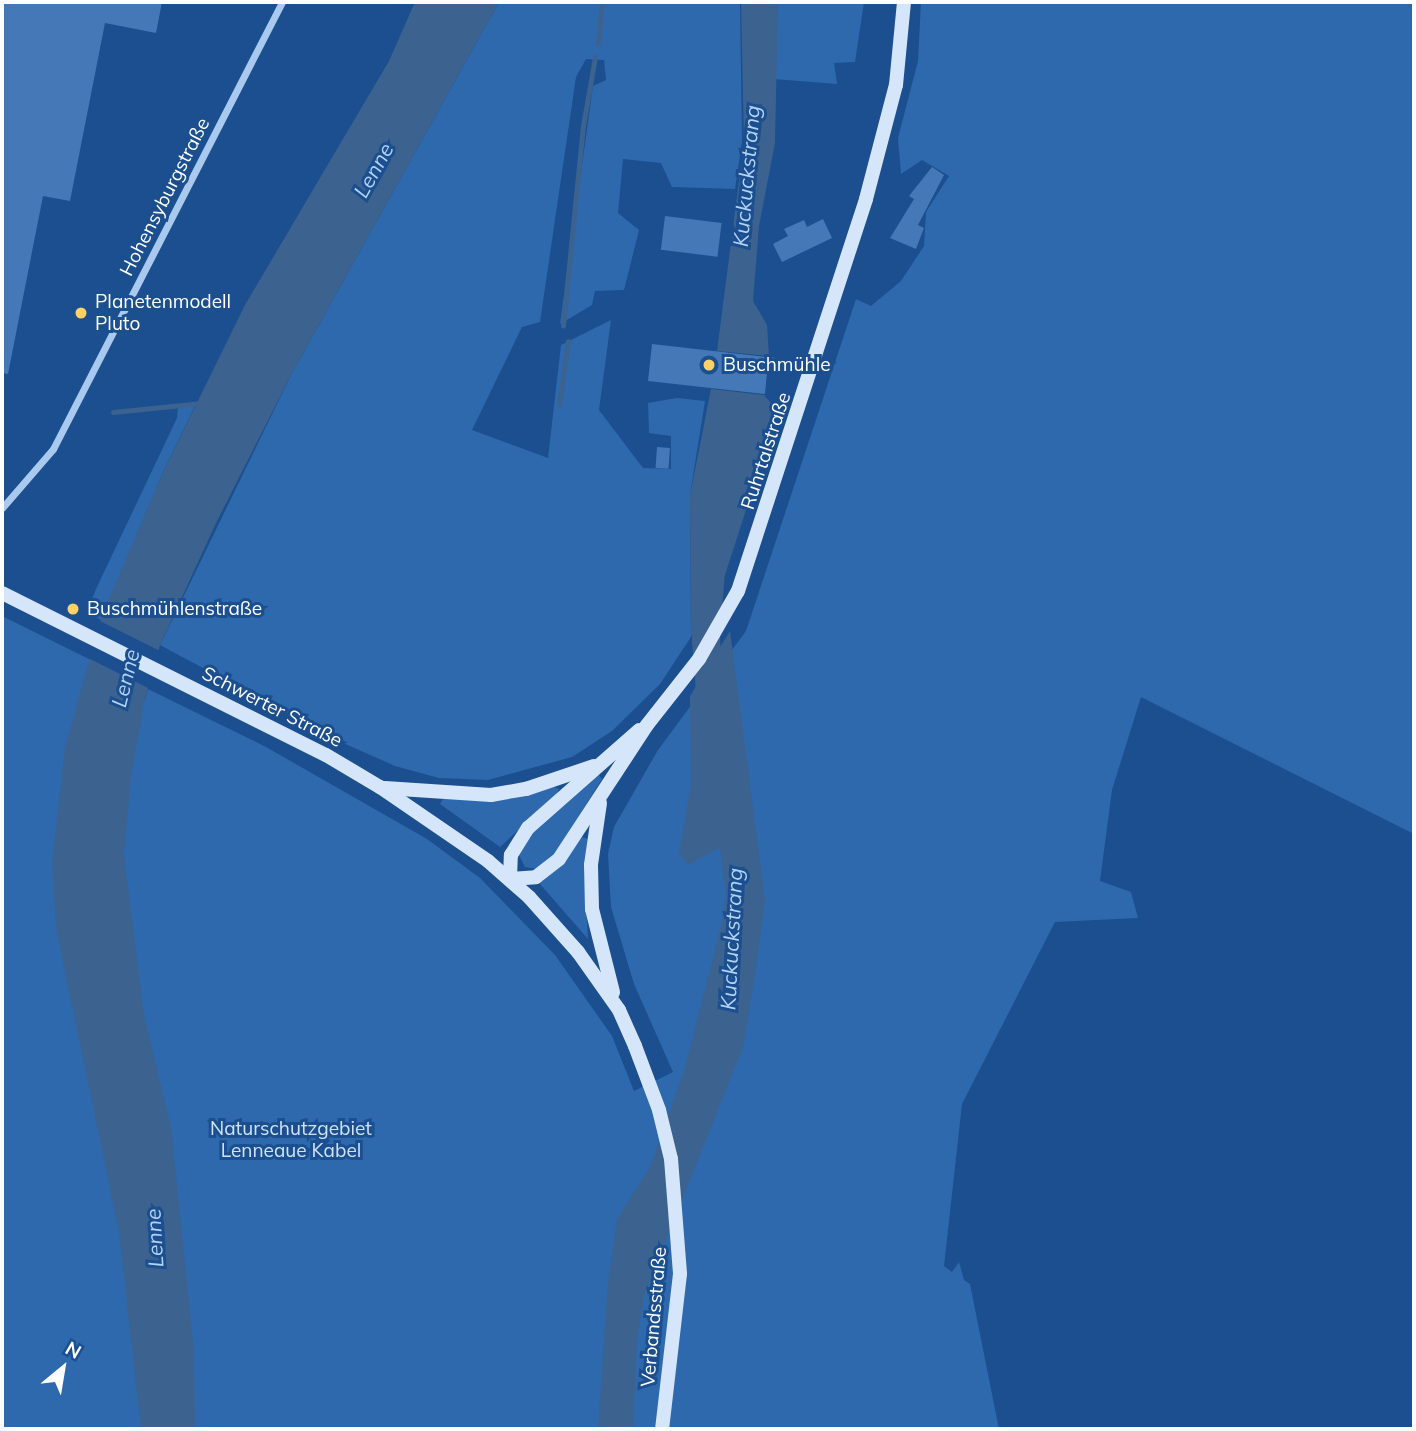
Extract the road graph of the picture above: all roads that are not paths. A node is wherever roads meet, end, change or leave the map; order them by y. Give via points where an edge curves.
1 (282, 2) edge
2 (904, 2) edge
3 (2, 508) edge
4 (2, 593) edge
5 (647, 725) junction
6 (594, 766) junction
7 (380, 787) junction
8 (602, 794) junction
9 (510, 879) junction
10 (619, 1010) junction
11 (662, 1429) edge

1 - 3 street, Hohensyburgstraße via 53,449
2 - 5 main road, Ruhrtalstraße via 895,85 866,199 738,591 699,659
4 - 7 main road, Schwerter Straße
5 - 6 main road, Ruhrtalstraße
5 - 8 main road, Ruhrtalstraße
6 - 7 main road via 491,795
6 - 9 main road, Ruhrtalstraße via 520,837 511,855
7 - 9 main road, Schwerter Straße via 456,836
8 - 9 main road, Ruhrtalstraße via 552,866 536,877
8 - 10 main road via 591,865 592,909
9 - 10 main road, Verbandsstraße via 578,952
10 - 11 main road, Verbandsstraße via 659,1110 671,1159 680,1247 678,1306

